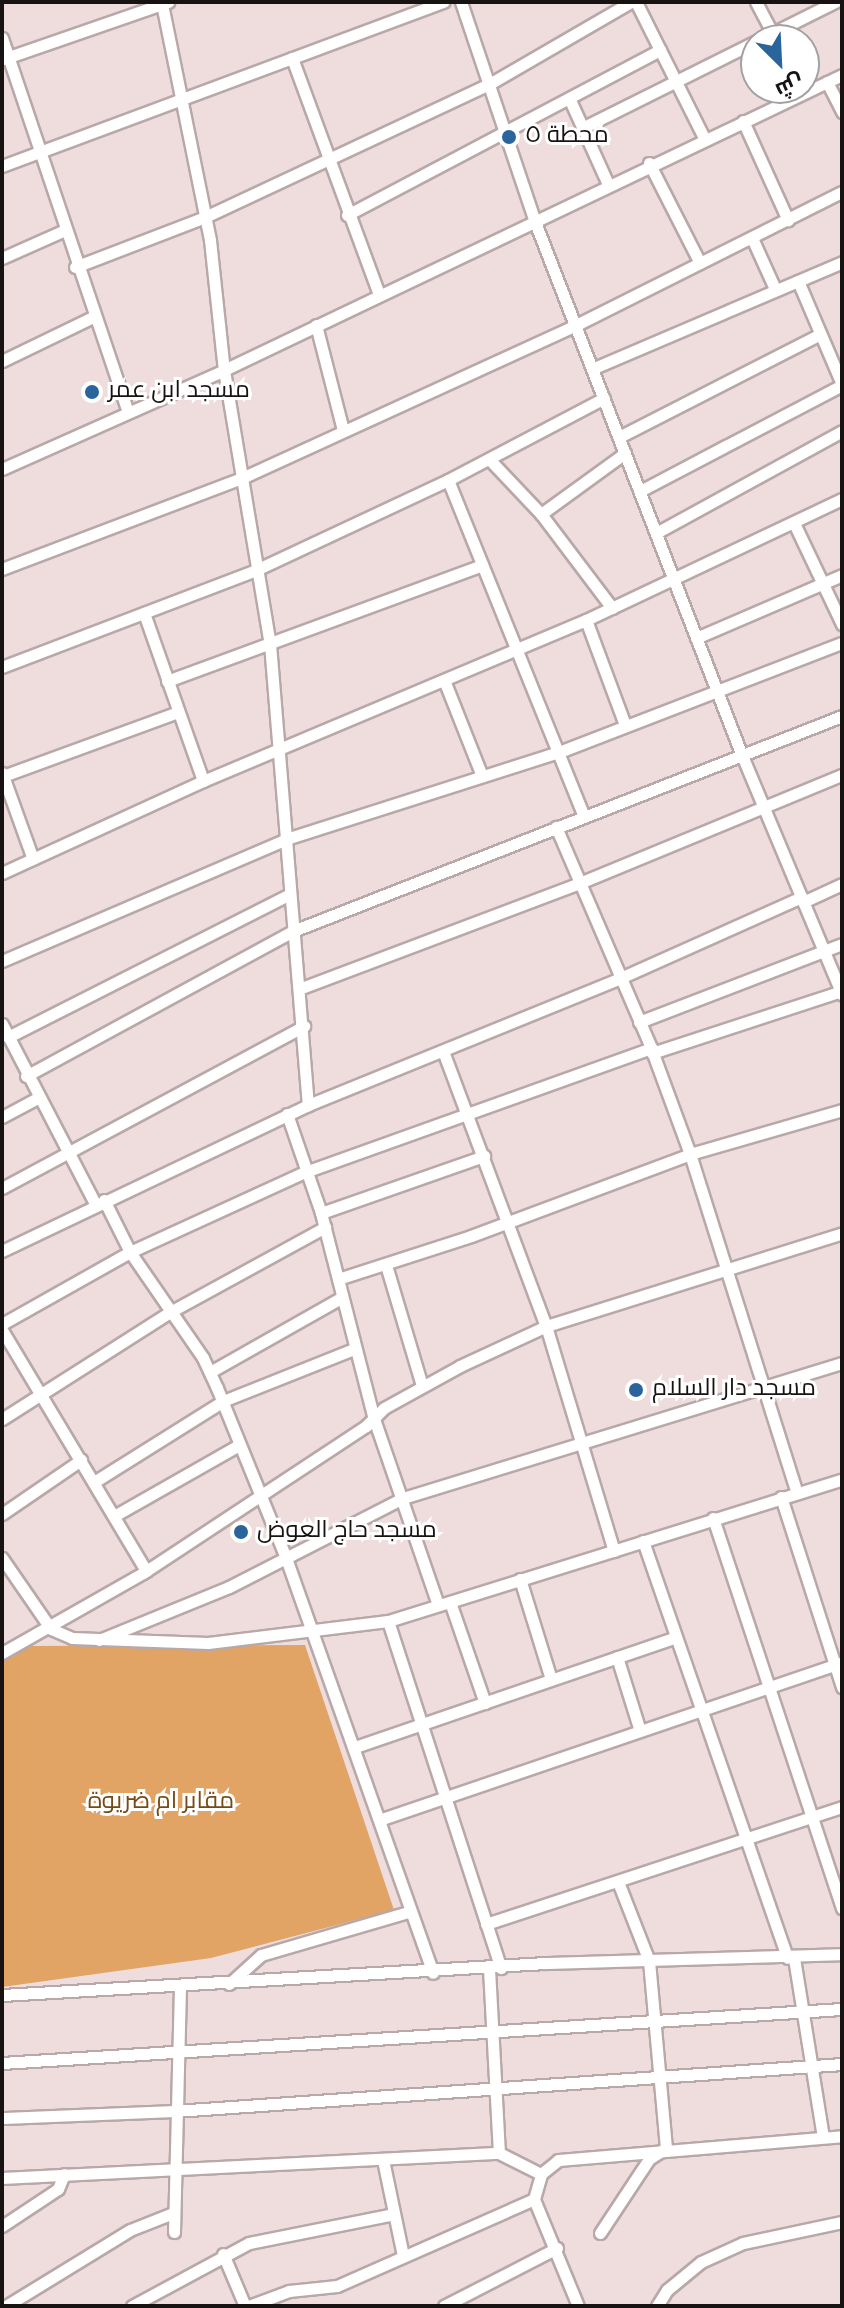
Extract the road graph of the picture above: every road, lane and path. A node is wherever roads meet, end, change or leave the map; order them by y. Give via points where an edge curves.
1 (444, 2) edge
2 (461, 2) edge
3 (633, 2) edge
4 (756, 2) edge
5 (835, 2) edge
6 (165, 3) edge
7 (768, 24) edge
8 (796, 24) edge
9 (2, 38) edge
10 (660, 50) junction
11 (740, 51) edge
12 (5, 58) edge
13 (292, 58) junction
14 (842, 75) edge
15 (675, 81) junction
16 (827, 82) junction
17 (491, 83) junction
18 (820, 85) edge
19 (181, 99) junction
20 (570, 100) junction
21 (777, 104) edge
22 (842, 112) edge
23 (743, 121) junction
24 (582, 128) junction
25 (507, 133) junction
26 (704, 138) junction
27 (39, 152) junction
28 (327, 160) junction
29 (649, 163) junction
30 (2, 166) edge
31 (608, 184) junction
32 (842, 192) edge
33 (347, 215) junction
34 (205, 217) junction
35 (788, 220) junction
36 (535, 222) junction
37 (65, 230) junction
38 (752, 238) junction
39 (2, 258) edge
40 (842, 262) edge
41 (700, 263) junction
42 (75, 267) junction
43 (798, 281) junction
44 (775, 289) junction
45 (379, 295) junction
46 (93, 317) junction
47 (578, 324) junction
48 (316, 325) junction
49 (820, 334) junction
50 (2, 361) edge
51 (594, 368) junction
52 (224, 370) junction
53 (842, 385) edge
54 (604, 398) junction
55 (128, 412) junction
56 (343, 430) junction
57 (842, 431) edge
58 (619, 437) junction
59 (625, 453) junction
60 (489, 459) junction
61 (2, 469) edge
62 (244, 477) junction
63 (448, 480) junction
64 (640, 491) junction
65 (842, 499) edge
66 (541, 514) junction
67 (794, 523) junction
68 (656, 533) junction
69 (482, 565) junction
70 (2, 569) edge
71 (258, 569) junction
72 (842, 575) edge
73 (674, 581) junction
74 (823, 583) junction
75 (612, 608) junction
76 (144, 613) junction
77 (586, 620) junction
78 (842, 624) edge
79 (696, 638) junction
80 (842, 643) edge
81 (270, 644) junction
82 (517, 650) junction
83 (2, 667) edge
84 (444, 680) junction
85 (167, 681) junction
86 (716, 690) junction
87 (178, 712) junction
88 (842, 716) edge
89 (625, 725) junction
90 (278, 749) junction
91 (559, 752) junction
92 (741, 753) junction
93 (3, 775) edge
94 (842, 775) edge
95 (482, 776) junction
96 (203, 781) junction
97 (764, 810) junction
98 (584, 816) junction
99 (556, 827) junction
100 (286, 839) junction
101 (33, 859) junction
102 (2, 873) edge
103 (577, 884) junction
104 (842, 884) edge
105 (290, 894) junction
106 (802, 900) junction
107 (293, 931) junction
108 (842, 944) edge
109 (824, 952) junction
110 (2, 961) edge
111 (618, 979) junction
112 (299, 989) junction
113 (842, 993) edge
114 (639, 1022) junction
115 (2, 1024) edge
116 (304, 1026) junction
117 (8, 1037) junction
118 (652, 1050) junction
119 (443, 1051) junction
120 (26, 1076) junction
121 (37, 1098) junction
122 (308, 1105) junction
123 (466, 1110) junction
124 (842, 1110) edge
125 (287, 1114) junction
126 (2, 1117) edge
127 (68, 1153) junction
128 (690, 1154) junction
129 (484, 1156) junction
130 (305, 1172) junction
131 (2, 1188) edge
132 (100, 1202) junction
133 (321, 1213) junction
134 (507, 1219) junction
135 (325, 1227) junction
136 (842, 1233) edge
137 (2, 1251) edge
138 (130, 1252) junction
139 (386, 1265) junction
140 (727, 1270) junction
141 (338, 1279) junction
142 (341, 1298) junction
143 (170, 1312) junction
144 (2, 1324) edge
145 (546, 1326) junction
146 (2, 1330) edge
147 (354, 1349) junction
148 (842, 1363) edge
149 (210, 1372) junction
150 (422, 1386) junction
151 (763, 1386) junction
152 (43, 1394) junction
153 (223, 1401) junction
154 (373, 1416) junction
155 (2, 1419) edge
156 (579, 1441) junction
157 (239, 1445) junction
158 (81, 1460) junction
159 (842, 1480) edge
160 (94, 1482) junction
161 (797, 1493) junction
162 (258, 1494) junction
163 (781, 1497) junction
164 (403, 1498) junction
165 (2, 1514) edge
166 (114, 1516) junction
167 (713, 1518) junction
168 (643, 1541) junction
169 (614, 1551) junction
170 (2, 1558) edge
171 (286, 1558) junction
172 (146, 1571) junction
173 (520, 1579) junction
174 (444, 1603) junction
175 (388, 1621) junction
176 (51, 1629) junction
177 (309, 1634) junction
178 (676, 1637) junction
179 (93, 1642) junction
180 (2, 1653) edge
181 (617, 1657) junction
182 (838, 1664) edge
183 (551, 1679) junction
184 (769, 1686) junction
185 (842, 1687) edge
186 (485, 1703) junction
187 (701, 1710) junction
188 (422, 1724) junction
189 (640, 1731) junction
190 (355, 1747) junction
191 (446, 1797) junction
192 (842, 1807) edge
193 (811, 1816) junction
194 (379, 1820) junction
195 (745, 1838) junction
196 (618, 1882) junction
197 (842, 1908) edge
198 (411, 1911) junction
199 (486, 1924) junction
200 (842, 1954) edge
201 (790, 1958) junction
202 (649, 1961) junction
203 (495, 1968) junction
204 (433, 1973) junction
205 (229, 1984) junction
206 (180, 1987) junction
207 (2, 1995) edge
208 (842, 2009) edge
209 (805, 2012) junction
210 (654, 2020) junction
211 (492, 2032) junction
212 (177, 2056) junction
213 (2, 2063) edge
214 (842, 2064) edge
215 (812, 2068) junction
216 (659, 2078) junction
217 (496, 2089) junction
218 (175, 2111) junction
219 (2, 2118) edge
220 (842, 2136) edge
221 (823, 2137) junction
222 (666, 2148) junction
223 (499, 2153) junction
224 (383, 2160) junction
225 (173, 2168) junction
226 (64, 2174) junction
227 (541, 2174) junction
228 (2, 2178) edge
229 (534, 2199) junction
230 (173, 2213) junction
231 (394, 2214) junction
232 (842, 2222) edge
233 (2, 2226) edge
234 (174, 2232) dead end
235 (600, 2233) dead end
236 (557, 2248) junction
237 (223, 2254) junction
238 (403, 2256) junction
239 (2, 2296) edge
240 (6, 2306) edge
241 (132, 2306) edge
242 (247, 2306) edge
243 (444, 2306) edge
244 (578, 2306) edge
245 (657, 2306) edge

1 - 13 street
2 - 17 street
3 - 10 street
3 - 17 street
4 - 7 street
5 - 8 street
6 - 12 street
6 - 19 street
9 - 12 street
10 - 15 street
10 - 20 street
11 - 15 street
12 - 27 street
13 - 19 street
13 - 28 street
14 - 16 street
15 - 24 street
15 - 26 street
16 - 18 street
16 - 22 street
17 - 25 street
17 - 28 street
19 - 27 street
19 - 34 street
20 - 24 street
20 - 25 street
21 - 23 street
23 - 26 street
23 - 35 street
24 - 31 street
25 - 33 street
25 - 36 street
26 - 29 street
27 - 30 street
27 - 37 street
28 - 33 street
28 - 34 street
29 - 31 street
29 - 41 street
31 - 36 street
32 - 35 street
33 - 45 street
34 - 42 street
34 - 52 street
35 - 38 street
36 - 45 street
36 - 47 street
37 - 39 street
37 - 42 street
38 - 41 street
38 - 44 street
40 - 43 street
41 - 47 street
42 - 46 street
43 - 44 street
43 - 49 street
44 - 51 street
45 - 48 street
46 - 50 street
46 - 55 street
47 - 51 street
47 - 56 street
48 - 52 street
48 - 56 street
49 - 53 street
49 - 58 street
51 - 54 street
52 - 55 street
52 - 62 street
53 - 64 street
54 - 58 street
54 - 60 street
55 - 61 street
56 - 62 street
57 - 68 street
58 - 59 street
59 - 64 street
59 - 66 street
60 - 63 street
60 - 66 street
62 - 70 street
62 - 71 street
63 - 69 street
63 - 71 street
64 - 68 street
65 - 67 street
66 - 75 street
67 - 73 street
67 - 74 street
68 - 73 street
69 - 81 street
69 - 82 street
71 - 76 street
71 - 81 street
72 - 74 street
73 - 75 street
73 - 79 street
74 - 78 street
74 - 79 street
75 - 77 street
76 - 83 street
76 - 85 street
77 - 82 street
77 - 89 street
79 - 86 street
80 - 86 street
81 - 85 street
81 - 90 street
82 - 84 street
82 - 91 street
84 - 90 street
84 - 95 street
85 - 87 street
86 - 89 street
86 - 92 street
87 - 93 street
87 - 96 street
88 - 92 street
89 - 91 street
90 - 96 street
90 - 100 street
91 - 95 street
91 - 98 street
92 - 97 street
92 - 98 street
93 - 101 street
94 - 97 street
95 - 100 street
96 - 101 street
97 - 103 street
97 - 106 street
98 - 99 street
99 - 103 street
99 - 107 street
100 - 105 street
100 - 110 street
101 - 102 street
103 - 111 street
103 - 112 street
104 - 106 street
105 - 107 street
105 - 117 street
106 - 109 street
106 - 111 street
107 - 112 street
107 - 120 street
108 - 109 street
109 - 113 street
109 - 114 street
111 - 114 street
111 - 119 street
112 - 116 street
113 - 118 street
114 - 118 street
115 - 117 street
116 - 122 street
116 - 127 street
117 - 120 street
118 - 123 street
118 - 128 street
119 - 122 street
119 - 123 street
120 - 121 street
121 - 126 street
121 - 127 street
122 - 125 street
123 - 129 street
123 - 130 street
124 - 128 street
125 - 130 street
125 - 132 street
127 - 131 street
127 - 132 street
128 - 134 street
128 - 140 street
129 - 133 street
129 - 134 street
130 - 133 street
130 - 138 street
132 - 137 street
132 - 138 street
133 - 135 street
134 - 139 street
134 - 145 street
135 - 141 street
135 - 143 street
136 - 140 street
138 - 143 street
138 - 144 street
139 - 141 street
139 - 150 street
140 - 145 street
140 - 151 street
141 - 142 street
142 - 147 street
142 - 149 street
143 - 149 street
143 - 152 street
145 - 150 street
145 - 156 street
146 - 152 street
147 - 153 street
147 - 154 street
148 - 151 street
149 - 153 street
150 - 154 street
151 - 156 street
151 - 161 street
152 - 155 street
152 - 158 street
153 - 157 street
153 - 160 street
154 - 162 street via 366,1426
154 - 164 street
156 - 164 street
156 - 169 street
157 - 162 street
157 - 166 street
158 - 160 street
158 - 165 street
159 - 161 street
160 - 166 street
161 - 163 street
162 - 171 street
162 - 172 street via 251,1504
163 - 167 street
163 - 182 street
164 - 171 street
164 - 174 street
166 - 172 street
167 - 168 street
167 - 184 street
168 - 169 street
168 - 178 street
169 - 173 street
170 - 176 street
171 - 177 street
171 - 179 street via 220,1592
172 - 176 street
173 - 174 street
173 - 183 street
174 - 175 street
174 - 186 street
175 - 177 street
175 - 188 street
176 - 179 street
176 - 180 street
177 - 179 street via 208,1643
177 - 190 street
178 - 181 street
178 - 187 street
181 - 183 street
181 - 189 street
182 - 184 street
182 - 185 street
183 - 186 street
184 - 187 street
184 - 193 street
186 - 188 street
187 - 189 street
187 - 195 street
188 - 190 street
188 - 191 street
189 - 191 street
190 - 194 street
191 - 194 street
191 - 199 street
192 - 193 street
193 - 195 street
193 - 197 street
194 - 198 street
195 - 196 street
195 - 201 street
196 - 199 street
196 - 202 street
198 - 204 street
198 - 205 street via 261,1955
199 - 203 street
200 - 201 street
201 - 202 street
201 - 209 street
202 - 203 street
202 - 210 street
203 - 204 street
203 - 211 street
204 - 205 street
205 - 206 street
206 - 207 street
206 - 212 street
208 - 209 street
209 - 210 street
209 - 215 street
210 - 211 street
210 - 216 street
211 - 212 street
211 - 217 street
212 - 213 street
212 - 218 street
214 - 215 street
215 - 216 street
215 - 221 street
216 - 217 street
216 - 222 street
217 - 218 street
217 - 223 street
218 - 219 street
218 - 225 street
220 - 221 street
221 - 222 street
222 - 227 street via 568,2157
222 - 235 street via 649,2159
223 - 224 street
223 - 227 street
224 - 225 street
224 - 231 street
225 - 226 street
225 - 230 street
226 - 228 street
226 - 233 street via 55,2192
227 - 229 street
229 - 236 street
229 - 238 street
230 - 234 street
230 - 240 street via 121,2235
231 - 237 street via 279,2234
231 - 238 street
232 - 245 street via 743,2243 667,2290
236 - 243 street
236 - 244 street
237 - 241 street
237 - 242 street
238 - 242 street via 337,2286 289,2291
239 - 240 street

